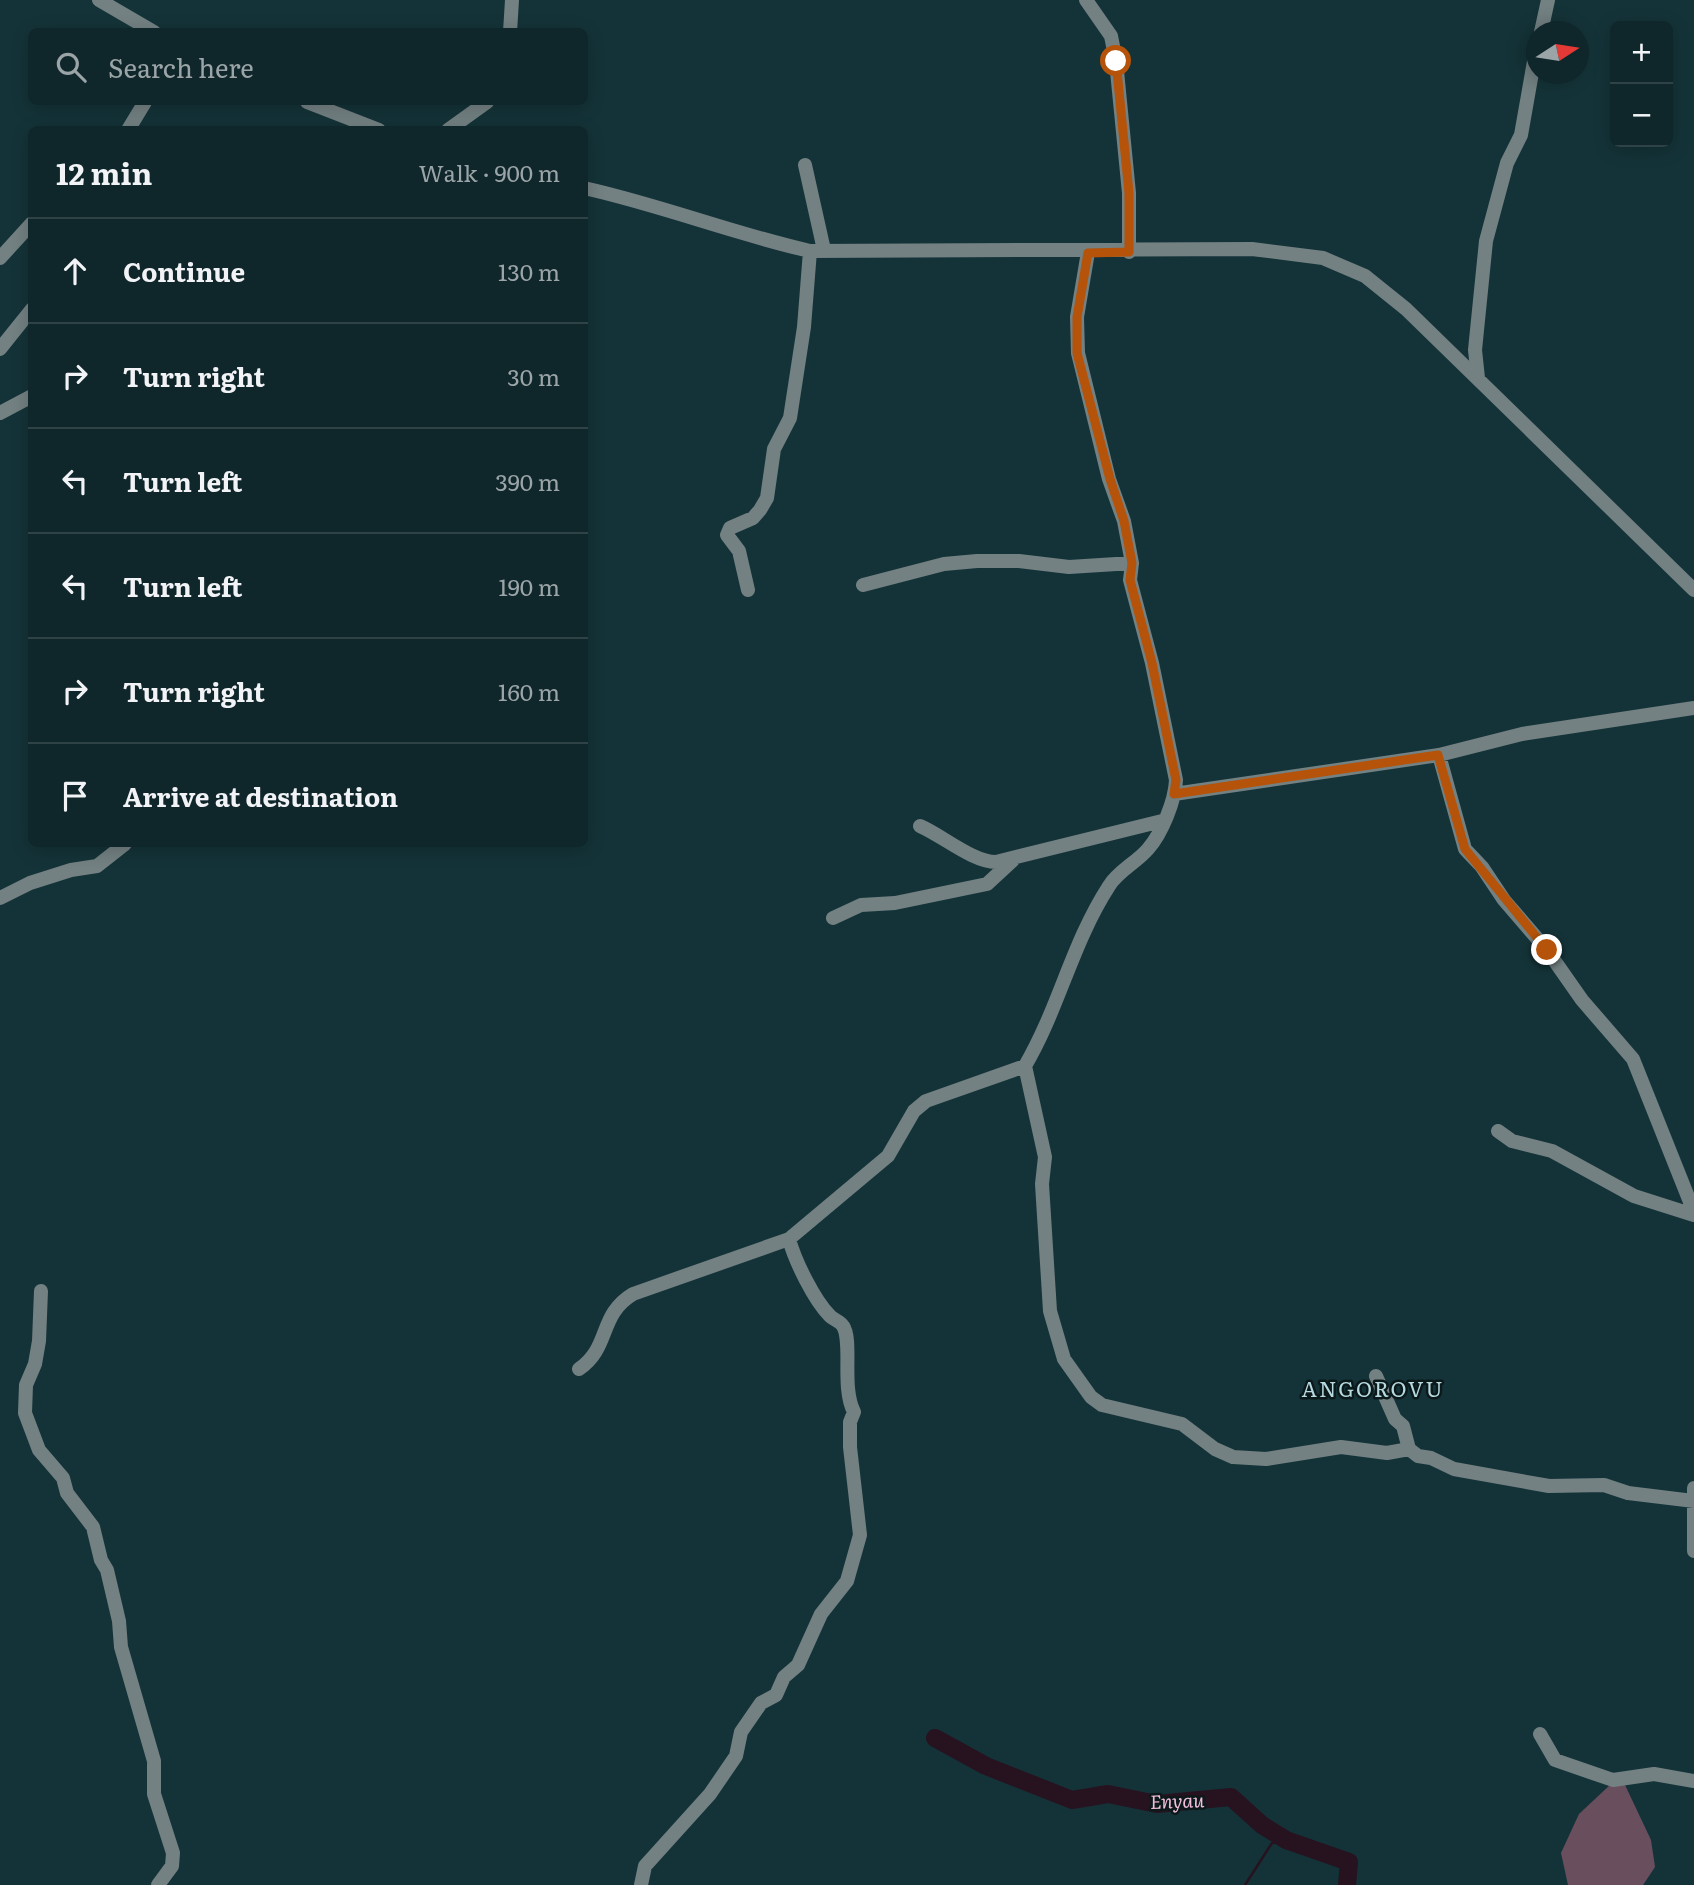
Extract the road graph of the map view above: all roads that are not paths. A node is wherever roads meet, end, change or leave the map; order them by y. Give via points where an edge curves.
1 (99, 0) edge
2 (512, 0) edge
3 (1086, 0) edge
4 (1548, 0) edge
5 (1543, 21) edge
6 (148, 28) edge
7 (510, 28) edge
8 (1530, 84) edge
9 (143, 105) edge
10 (315, 105) edge
11 (483, 105) edge
12 (130, 126) edge
13 (369, 126) edge
14 (454, 126) edge
15 (805, 165) dead end
16 (588, 189) edge
17 (28, 227) edge
18 (817, 251) junction
19 (1129, 252) junction
20 (1088, 253) junction
21 (0, 258) edge
22 (28, 314) edge
23 (0, 349) edge
24 (1478, 379) junction
25 (28, 398) edge
26 (0, 413) edge
27 (1132, 563) junction
28 (863, 584) dead end
29 (748, 590) dead end
30 (1694, 590) edge
31 (1694, 708) edge
32 (1438, 755) junction
33 (1174, 794) junction
34 (1163, 821) junction
35 (920, 826) dead end
36 (121, 847) edge
37 (1013, 860) junction
38 (0, 898) edge
39 (833, 918) dead end
40 (1025, 1066) junction
41 (1498, 1131) dead end
42 (1694, 1213) edge
43 (789, 1239) junction
44 (41, 1291) dead end
45 (579, 1369) dead end
46 (1376, 1376) dead end
47 (1409, 1449) junction
48 (1694, 1496) edge
49 (1694, 1551) edge
50 (1540, 1734) dead end
51 (1694, 1781) edge
52 (158, 1885) edge
53 (641, 1885) edge

1 - 6 street
2 - 7 street
3 - 19 street via 1111,36 1116,61 1129,193
4 - 5 street
8 - 24 street via 1521,135 1507,163 1486,241 1475,350
9 - 12 street
10 - 13 street
11 - 14 street
15 - 18 street
16 - 18 street via 636,199 759,240
17 - 21 street
18 - 20 street
18 - 29 street via 790,418 774,449 767,498 753,517 730,528 727,535 739,551
19 - 20 street
19 - 24 street via 1252,249 1323,258 1365,276
20 - 27 street via 1077,317 1077,353
22 - 23 street
24 - 30 street
25 - 26 street
27 - 28 street via 1069,568 1019,562 955,563
27 - 33 street via 1130,580 1152,663 1176,780
31 - 32 street via 1522,734
32 - 33 street
32 - 42 street via 1465,849 1633,1059
33 - 34 street
34 - 37 street
34 - 40 street via 1149,848 1107,888 1070,959 1044,1033
35 - 37 street via 985,862
36 - 38 street via 97,866 71,870
37 - 39 street via 987,884 895,903 861,905
40 - 43 street via 926,1101 914,1111 888,1156
40 - 47 street via 1045,1157 1042,1195 1051,1311 1064,1359 1091,1397 1102,1405 1182,1424 1214,1449 1233,1457 1266,1459 1340,1447 1387,1453
41 - 42 street via 1512,1141 1552,1151 1633,1196
43 - 45 street via 633,1294 615,1307 599,1350
43 - 53 street via 808,1282 846,1332 848,1399 853,1412 850,1447 860,1527 857,1556 848,1581 821,1614 798,1665 784,1677 776,1695 761,1703 741,1732 736,1756 697,1812 656,1851 645,1866
44 - 52 street via 39,1341 26,1385 24,1413 39,1450 63,1478 67,1493 93,1527 107,1570 120,1621 121,1647 154,1760 155,1794 173,1853 172,1866
46 - 47 street via 1395,1419 1403,1426
47 - 48 street via 1454,1469 1549,1486 1604,1485 1628,1493
48 - 49 street
50 - 51 street via 1555,1760 1613,1780 1654,1774

